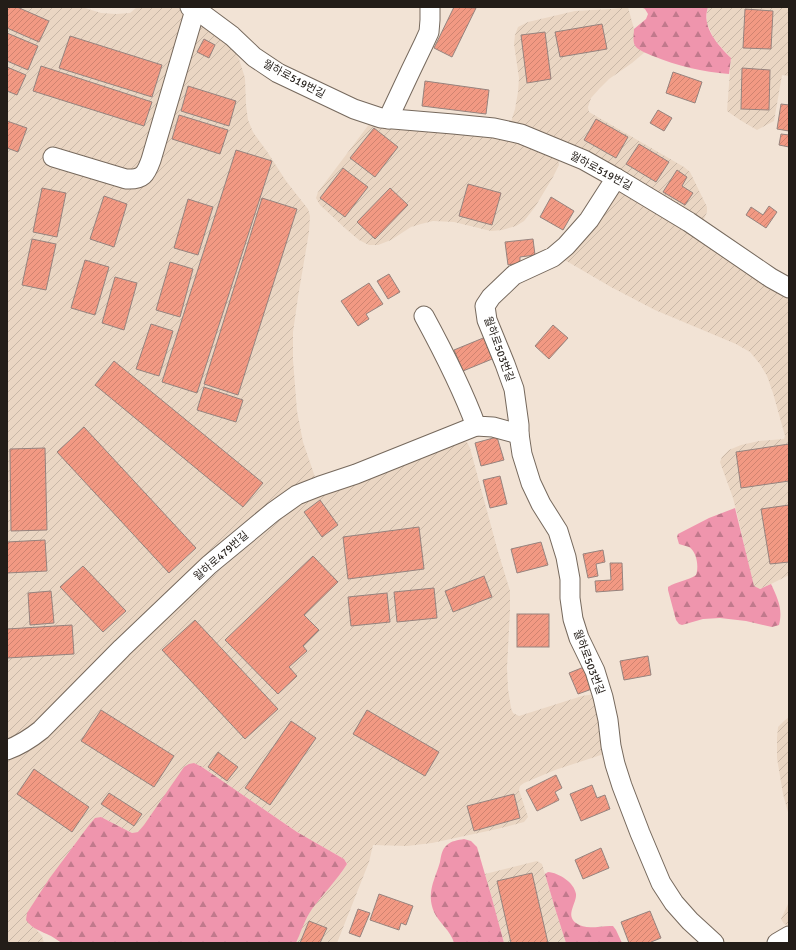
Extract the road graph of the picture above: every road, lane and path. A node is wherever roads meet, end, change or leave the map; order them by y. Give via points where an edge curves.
1 (430, 7) edge
2 (193, 8) edge
3 (388, 119) junction
4 (53, 157) dead end
5 (616, 178) junction
6 (789, 288) edge
7 (424, 316) dead end
8 (476, 426) junction
9 (519, 434) junction
10 (7, 750) edge
11 (789, 936) edge
12 (714, 943) edge
13 (777, 943) edge

1 - 3 street via 429,32
2 - 3 street, 월하로519번길 via 278,73 354,109
2 - 4 street via 147,172 141,177 126,178
3 - 5 street, 월하로519번길 via 494,128 521,134 584,160
5 - 6 street, 월하로519번길 via 689,222
5 - 9 street, 월하로503번길 via 589,220 566,246 553,257 514,275 485,306 487,320 514,389
7 - 8 street via 442,348
8 - 9 street via 493,427
8 - 10 street, 월하로479번길 via 297,495 209,565 41,730
9 - 12 street, 월하로503번길 via 531,483 558,531 566,556 573,619 603,696 615,764 640,833 674,904
11 - 13 street

